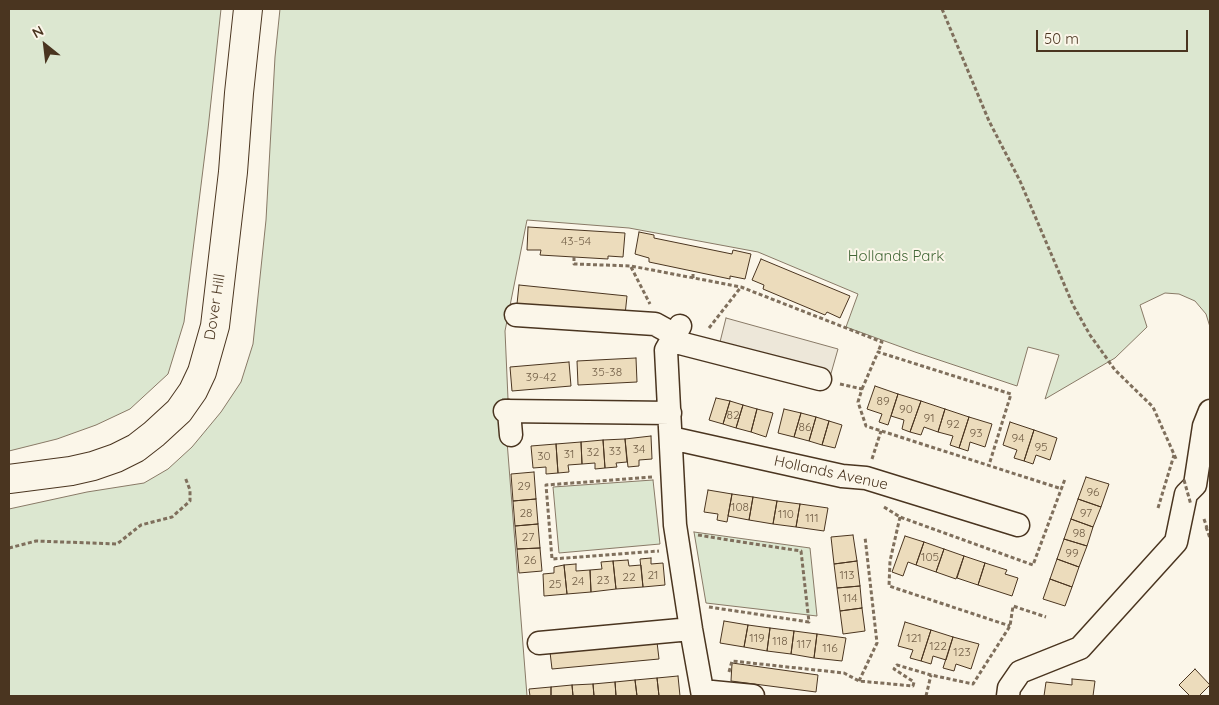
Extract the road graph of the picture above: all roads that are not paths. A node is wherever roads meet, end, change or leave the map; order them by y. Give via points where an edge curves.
1 (248, 9) edge
2 (516, 315) dead end
3 (676, 334) junction
4 (820, 379) road end
5 (1210, 411) edge
6 (670, 413) junction
7 (511, 435) dead end
8 (671, 438) junction
9 (9, 480) edge
10 (1018, 525) dead end
11 (690, 629) junction
12 (539, 643) dead end
13 (702, 694) edge
14 (753, 696) edge
15 (1008, 696) edge

1 - 9 main road, Dover Hill via 214,326 196,384 179,411 136,448 92,466
2 - 3 street via 655,324
3 - 4 street
3 - 6 street via 666,350
5 - 15 street via 1204,426 1196,485 1186,494 1176,542 1080,648 1020,672 1009,688
6 - 7 street via 507,411
6 - 8 street
8 - 10 street, Hollands Avenue via 842,476 866,478
8 - 11 street via 675,525
11 - 12 street
11 - 13 street
13 - 14 street

